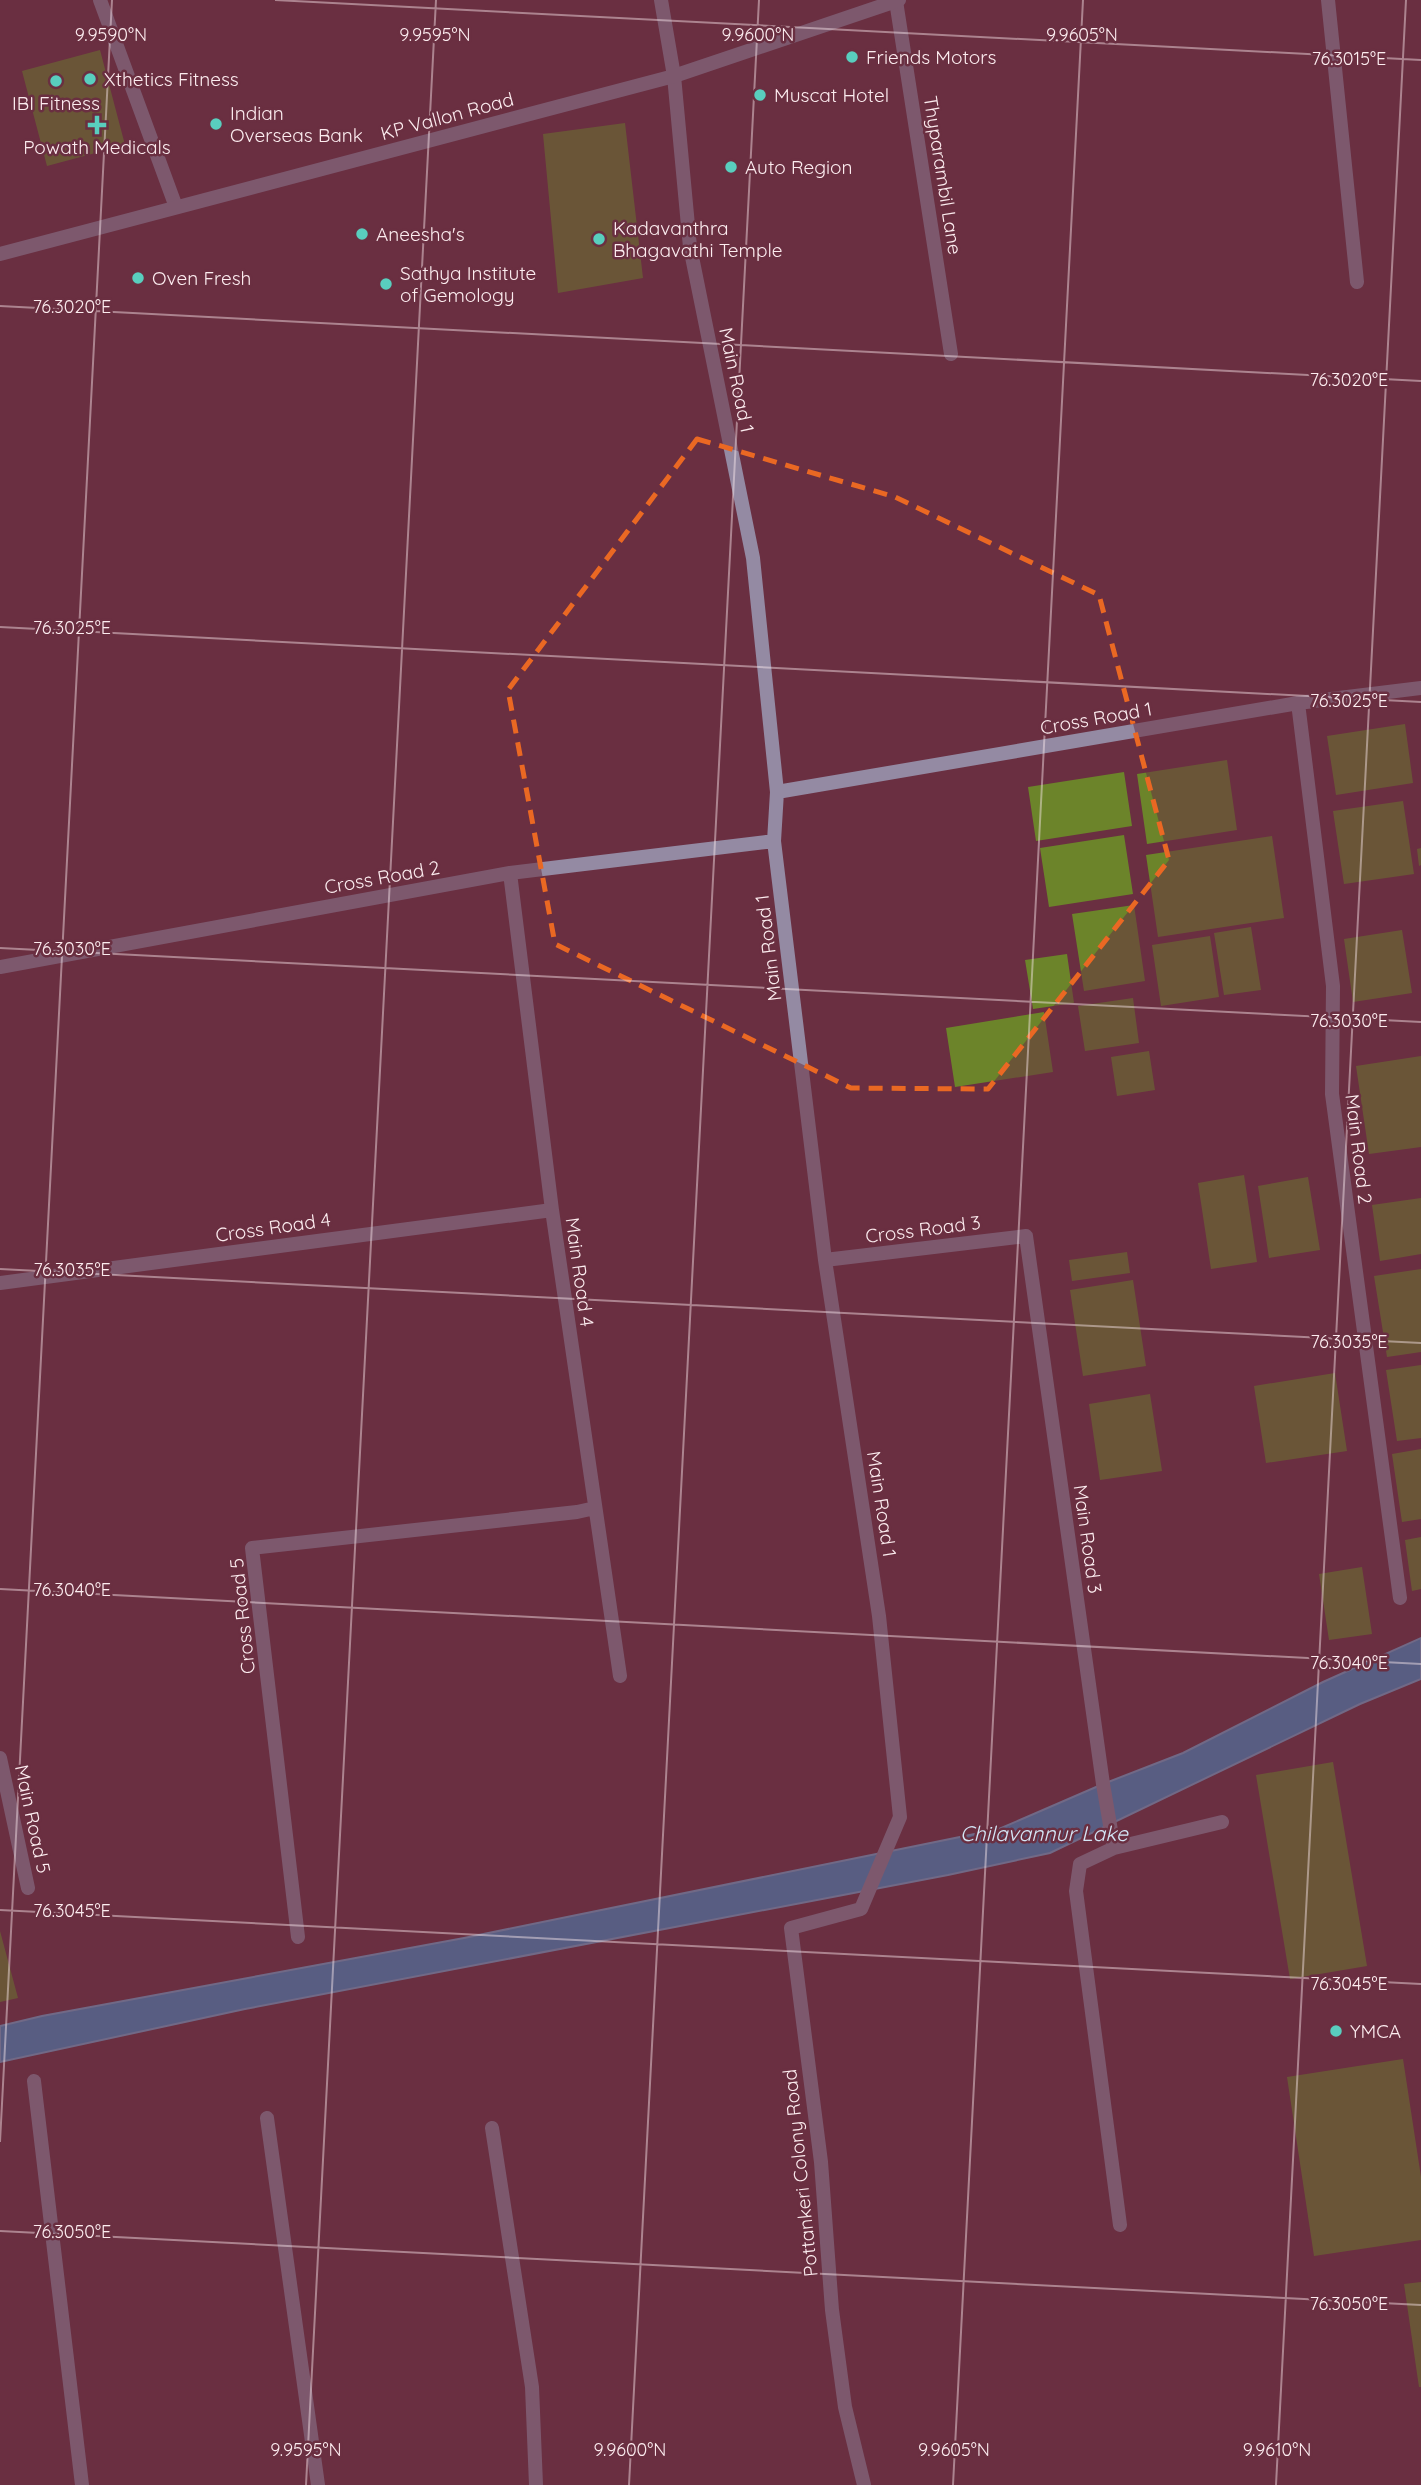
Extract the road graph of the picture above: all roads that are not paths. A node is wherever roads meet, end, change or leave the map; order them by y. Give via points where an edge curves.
1 (100, 0) edge
2 (661, 0) edge
3 (1328, 0) edge
4 (898, 1) edge
5 (674, 76) junction
6 (176, 206) junction
7 (0, 254) edge
8 (1357, 282) dead end
9 (951, 354) dead end
10 (1421, 688) edge
11 (1298, 703) junction
12 (777, 792) junction
13 (774, 841) junction
14 (510, 873) junction
15 (0, 967) edge
16 (552, 1210) junction
17 (1026, 1236) joint
18 (825, 1260) junction
19 (0, 1283) edge
20 (595, 1508) junction
21 (1400, 1598) dead end
22 (620, 1676) dead end
23 (0, 1758) edge
24 (1222, 1822) dead end
25 (1114, 1848) junction
26 (27, 1888) dead end
27 (861, 1909) joint
28 (298, 1937) dead end
29 (34, 2081) dead end
30 (267, 2118) dead end
31 (492, 2128) dead end
32 (1120, 2225) dead end
33 (82, 2485) edge
34 (318, 2485) edge
35 (536, 2485) edge
36 (864, 2485) edge

1 - 6 street
2 - 5 street, Main Road 1
3 - 8 street
4 - 5 street, KP Vallon Road
4 - 9 street, Thyparambil Lane
5 - 6 street, KP Vallon Road
5 - 12 street, Main Road 1 via 690,247 753,558
6 - 7 street, KP Vallon Road
10 - 11 street, Cross Road 1
11 - 12 street, Cross Road 1
11 - 21 street, Main Road 2 via 1333,986 1332,1094
12 - 13 street, Main Road 1
13 - 14 street, Cross Road 2
13 - 18 street, Main Road 1
14 - 15 street, Cross Road 2
14 - 16 street, Main Road 4
16 - 19 street, Cross Road 4
16 - 20 street, Main Road 4
17 - 18 street, Cross Road 3
17 - 25 street, Main Road 3
18 - 27 street, Main Road 1 via 879,1616 900,1817
20 - 22 street, Main Road 4
20 - 28 street, Cross Road 5 via 252,1548
23 - 26 street, Main Road 5
24 - 25 street
25 - 32 street via 1080,1864 1076,1891
27 - 36 street, Pottankeri Colony Road via 791,1928 821,2162 832,2310 845,2407
29 - 33 street
30 - 34 street
31 - 35 street via 532,2387

